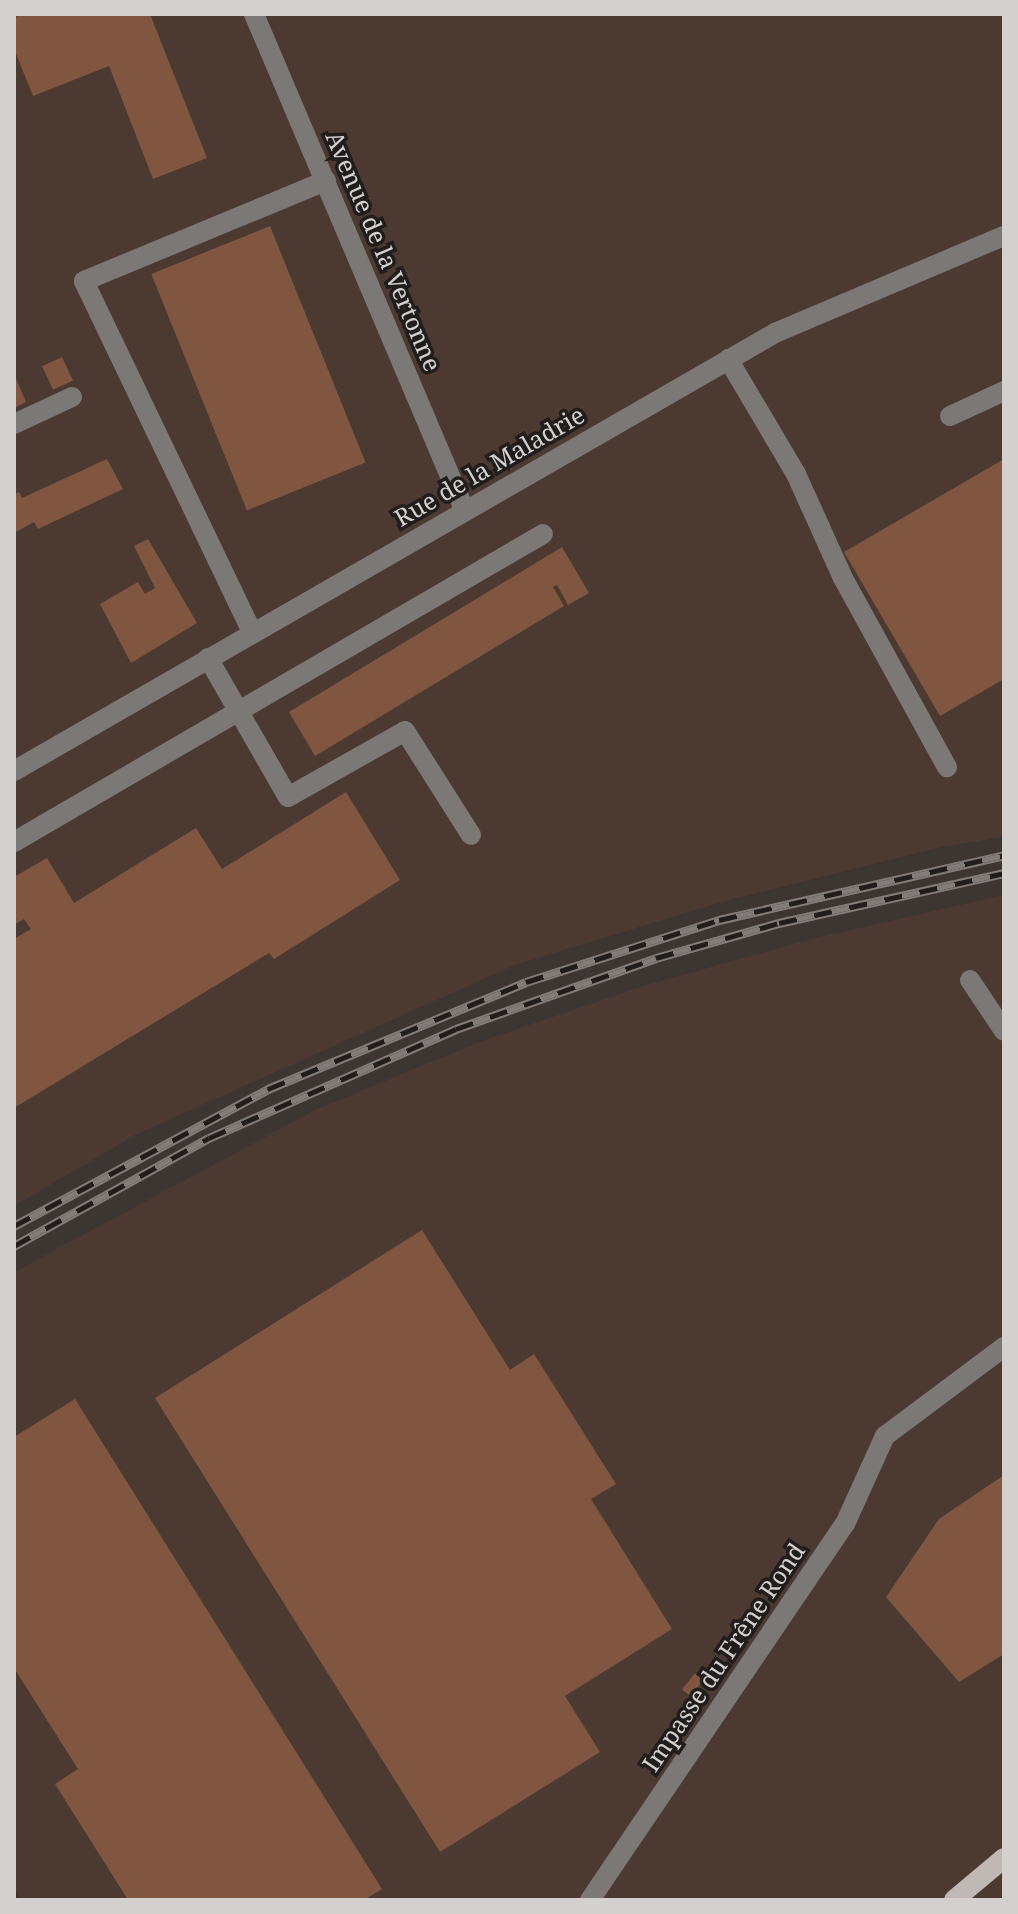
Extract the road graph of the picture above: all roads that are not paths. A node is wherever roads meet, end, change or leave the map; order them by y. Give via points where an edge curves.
1 (254, 14) edge
2 (326, 181) junction
3 (1004, 236) edge
4 (728, 359) junction
5 (1004, 391) edge
6 (72, 397) dead end
7 (950, 416) dead end
8 (14, 424) edge
9 (464, 509) junction
10 (543, 534) dead end
11 (252, 632) junction
12 (208, 658) junction
13 (238, 712) junction
14 (947, 767) dead end
15 (14, 771) edge
16 (471, 835) dead end
17 (14, 842) edge
18 (970, 980) dead end
19 (1004, 1031) edge
20 (1004, 1347) edge
21 (1004, 1858) edge
22 (590, 1900) edge
23 (954, 1900) edge

1 - 2 street, Avenue de la Vertonne
2 - 9 street, Avenue de la Vertonne
2 - 11 street via 84,281
3 - 4 street, Rue de la Maladrie via 775,333
4 - 9 street, Rue de la Maladrie
4 - 14 street via 796,474 843,578
5 - 7 street
6 - 8 street
9 - 11 street, Rue de la Maladrie
10 - 13 street
11 - 12 street, Rue de la Maladrie
12 - 13 street
12 - 15 street, Rue de la Maladrie
13 - 16 street via 288,797 405,731
13 - 17 street
18 - 19 street
20 - 22 street, Impasse du Frêne Rond via 885,1436 845,1524
21 - 23 main road

